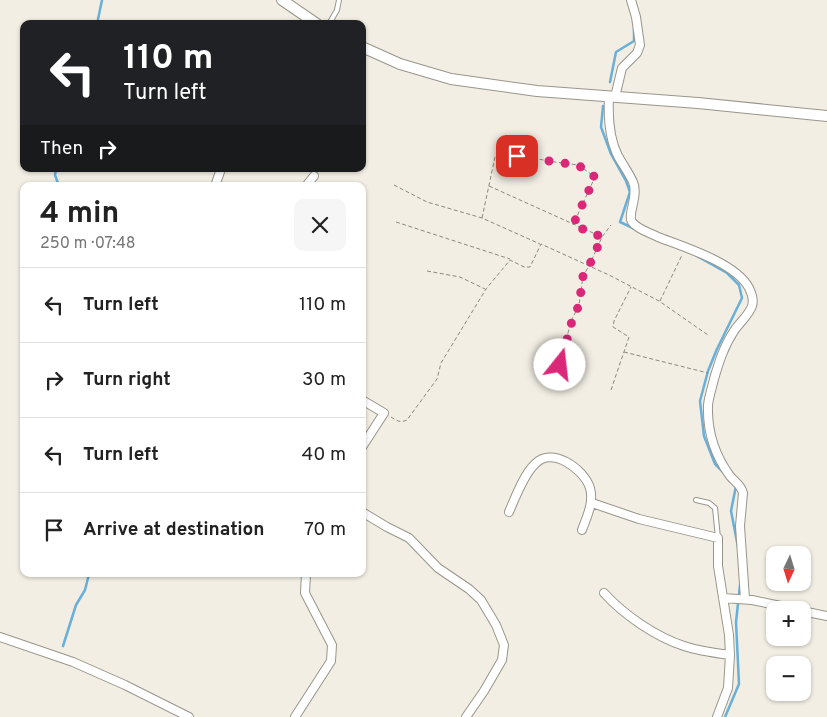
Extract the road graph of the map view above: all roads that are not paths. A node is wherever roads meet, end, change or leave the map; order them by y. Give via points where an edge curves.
1 (282, 0) edge
2 (339, 0) edge
3 (631, 0) edge
4 (311, 20) edge
5 (332, 20) edge
6 (366, 49) edge
7 (612, 97) junction
8 (827, 116) edge
9 (314, 176) dead end
10 (309, 182) edge
11 (366, 402) edge
12 (366, 442) edge
13 (696, 500) dead end
14 (592, 502) junction
15 (509, 512) dead end
16 (366, 514) edge
17 (582, 530) dead end
18 (718, 538) junction
19 (306, 577) edge
20 (604, 593) dead end
21 (724, 598) junction
22 (743, 599) junction
23 (766, 603) edge
24 (811, 612) edge
25 (827, 616) edge
26 (0, 637) edge
27 (730, 656) junction
28 (720, 716) edge
29 (189, 717) edge
30 (294, 717) edge
31 (466, 717) edge

1 - 4 street
2 - 5 lane
3 - 7 street via 640,45 637,53 622,68
6 - 7 street via 400,64 452,79
7 - 8 street
7 - 22 street via 609,119 614,146 634,185 636,196 631,221 653,235 686,247 738,274 753,298 752,307 725,346 708,404 711,442 722,465 743,493 740,526
9 - 10 street
11 - 12 street via 384,413
13 - 18 lane via 715,508
14 - 15 street via 590,487 579,471 569,463 547,457 534,464
14 - 17 street
14 - 18 street
16 - 31 street via 409,538 438,568 481,600 496,625 504,645 502,660
18 - 21 street via 718,566
19 - 30 street via 305,593 332,645 332,661
20 - 27 street via 626,615 663,637 692,648
21 - 22 street
21 - 27 street
22 - 23 street
24 - 25 street
26 - 29 street via 73,662
27 - 28 street via 728,688

